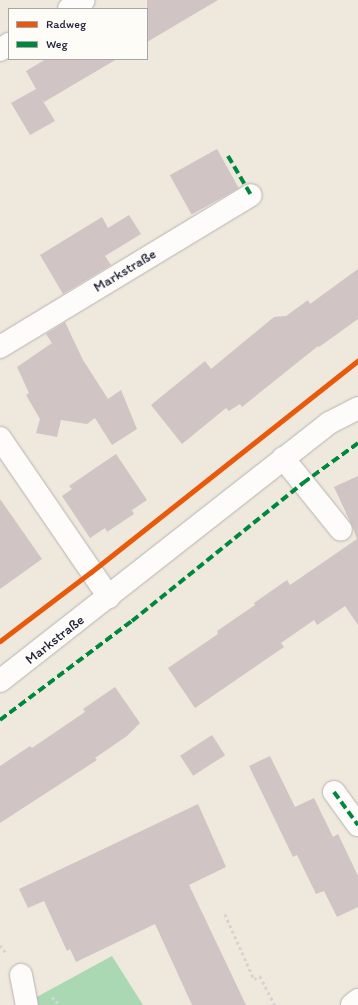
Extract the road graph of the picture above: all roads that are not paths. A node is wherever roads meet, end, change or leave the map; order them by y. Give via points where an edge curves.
1 (84, 0) edge
2 (71, 8) edge
3 (251, 195) dead end
4 (0, 346) edge
5 (358, 395) edge
6 (358, 408) edge
7 (337, 418) junction
8 (0, 438) edge
9 (283, 458) junction
10 (341, 530) dead end
11 (109, 597) junction
12 (0, 681) edge
13 (334, 792) dead end
14 (358, 825) edge
15 (21, 975) dead end
16 (358, 1000) edge
17 (27, 1005) edge
18 (352, 1005) edge

1 - 2 main road
3 - 4 main road, Markstraße
5 - 7 main road, Markstraße
6 - 7 main road, Markstraße
7 - 9 main road, Markstraße
8 - 11 main road
9 - 10 main road
9 - 11 main road, Markstraße
11 - 12 main road, Markstraße
13 - 14 main road
15 - 17 main road
16 - 18 main road

